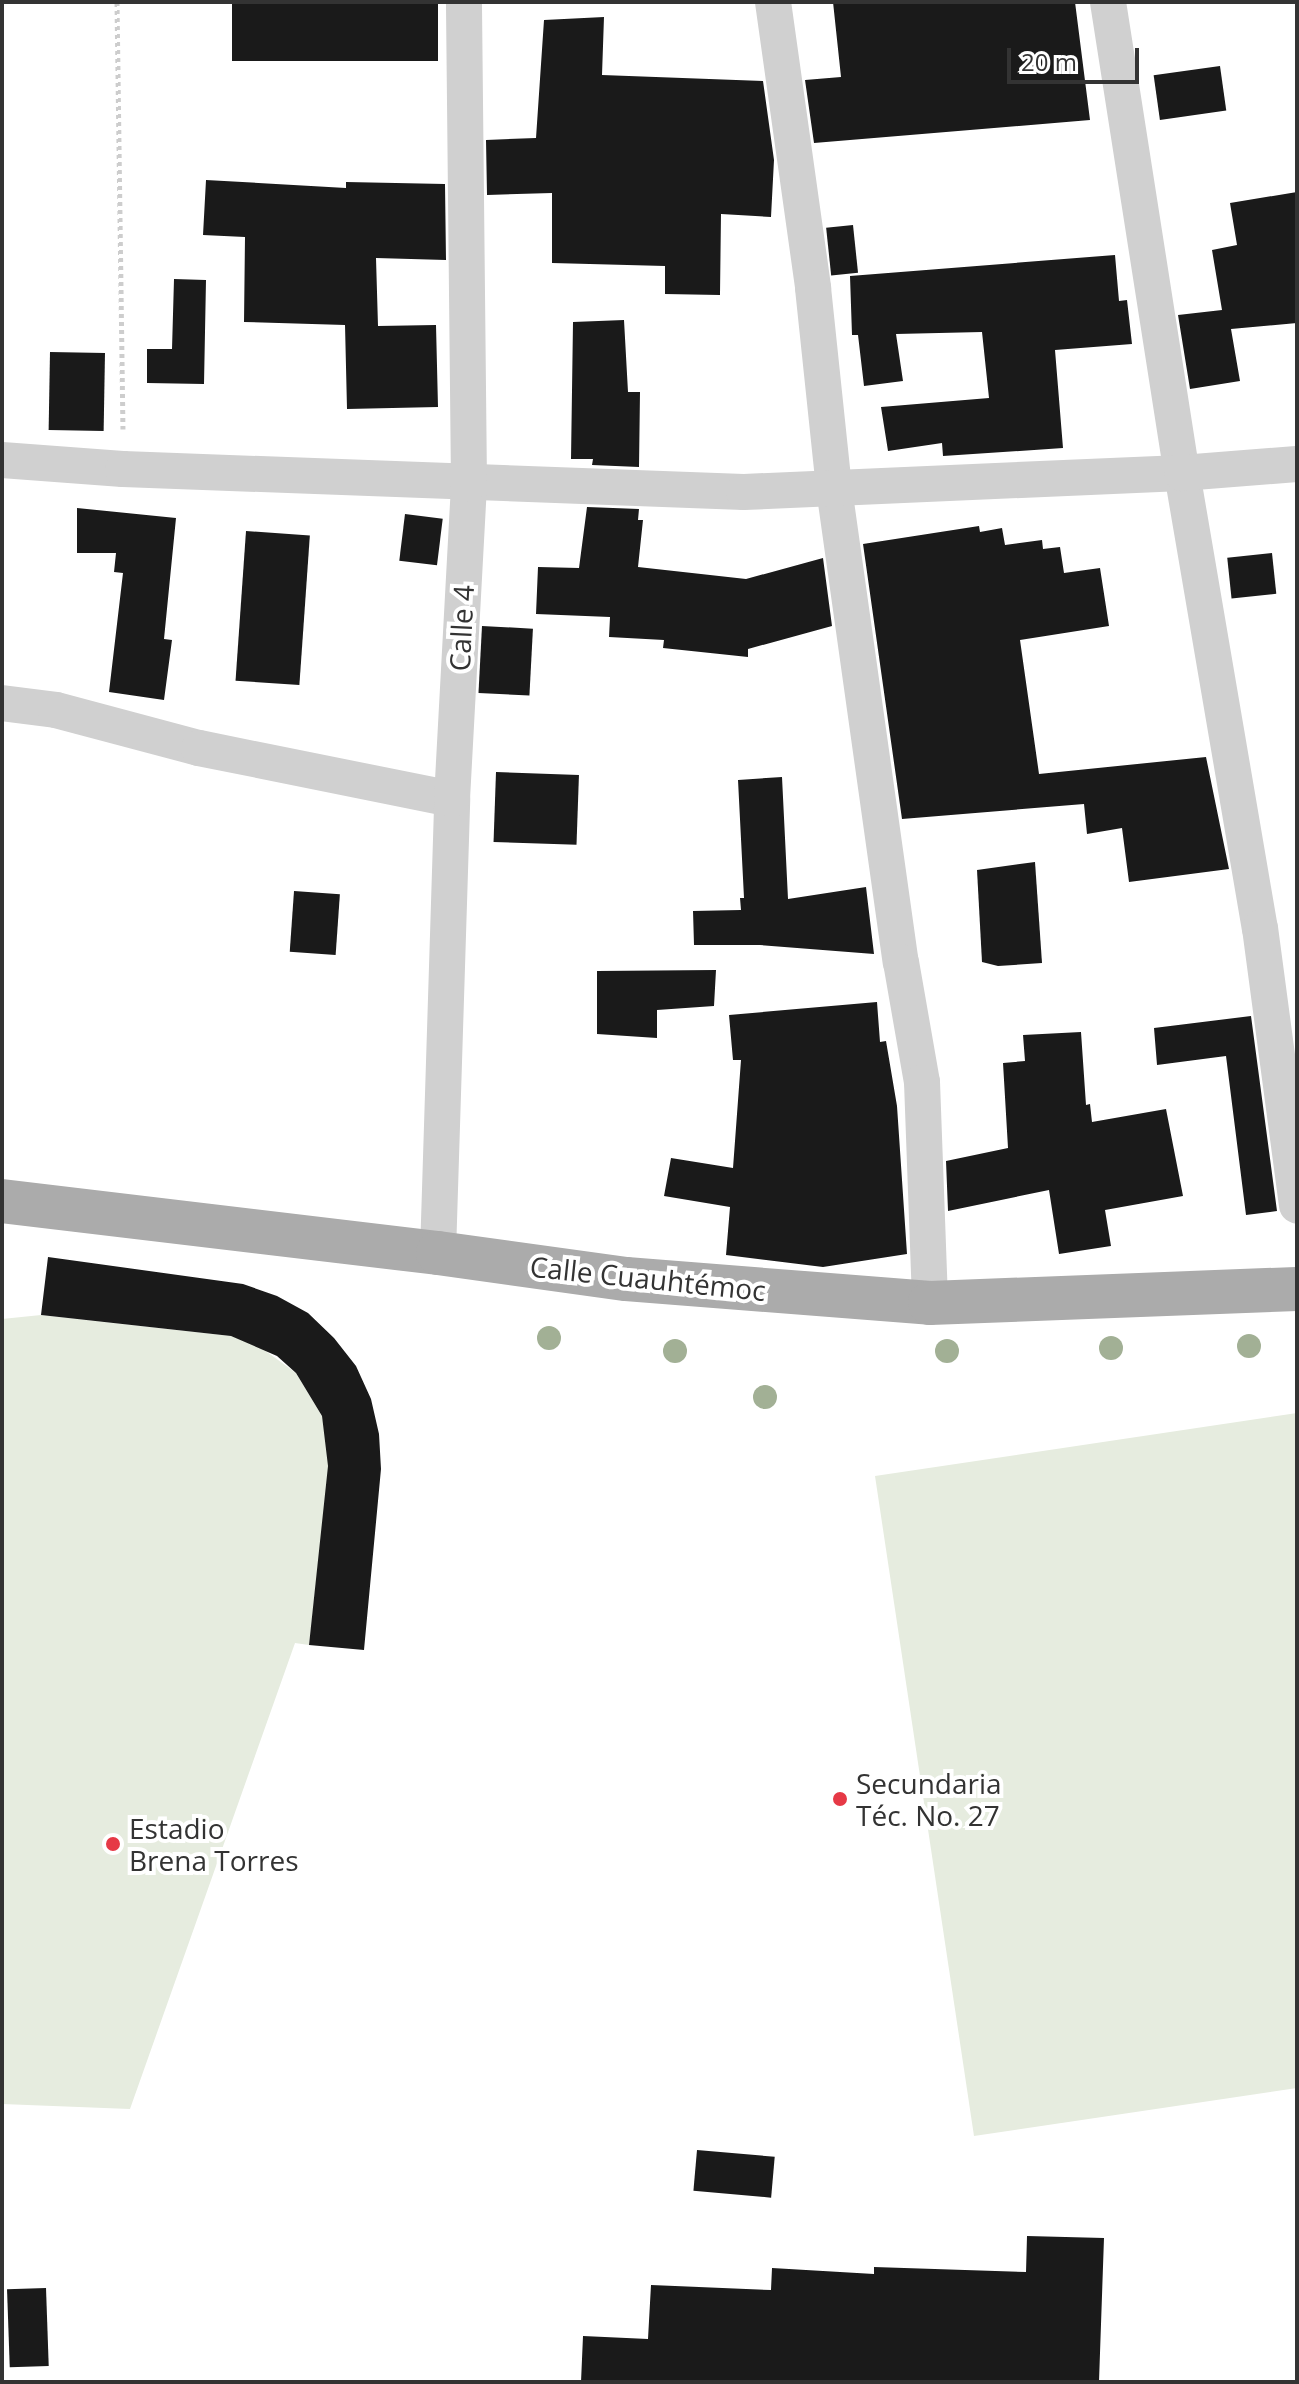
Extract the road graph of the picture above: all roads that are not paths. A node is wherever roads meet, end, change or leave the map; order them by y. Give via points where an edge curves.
1 (464, 2) edge
2 (773, 2) edge
3 (1108, 2) edge
4 (2, 460) edge
5 (1297, 464) edge
6 (1182, 473) junction
7 (469, 484) junction
8 (834, 488) junction
9 (2, 703) edge
10 (452, 799) junction
11 (2, 1201) edge
12 (1297, 1206) edge
13 (438, 1253) junction
14 (1297, 1289) edge
15 (930, 1303) junction

1 - 7 street, Calle 4
2 - 8 street via 813,288
3 - 6 street
4 - 7 street
5 - 6 street
6 - 8 street
6 - 12 street via 1260,928
7 - 8 street via 744,492
7 - 10 street, Calle 4
8 - 15 street via 922,1082
9 - 10 street via 56,710 199,748
10 - 13 street, Calle 4
11 - 13 main road, Calle Cuauhtémoc
13 - 15 main road, Calle Cuauhtémoc via 626,1279
14 - 15 main road, Calle Cuauhtémoc

